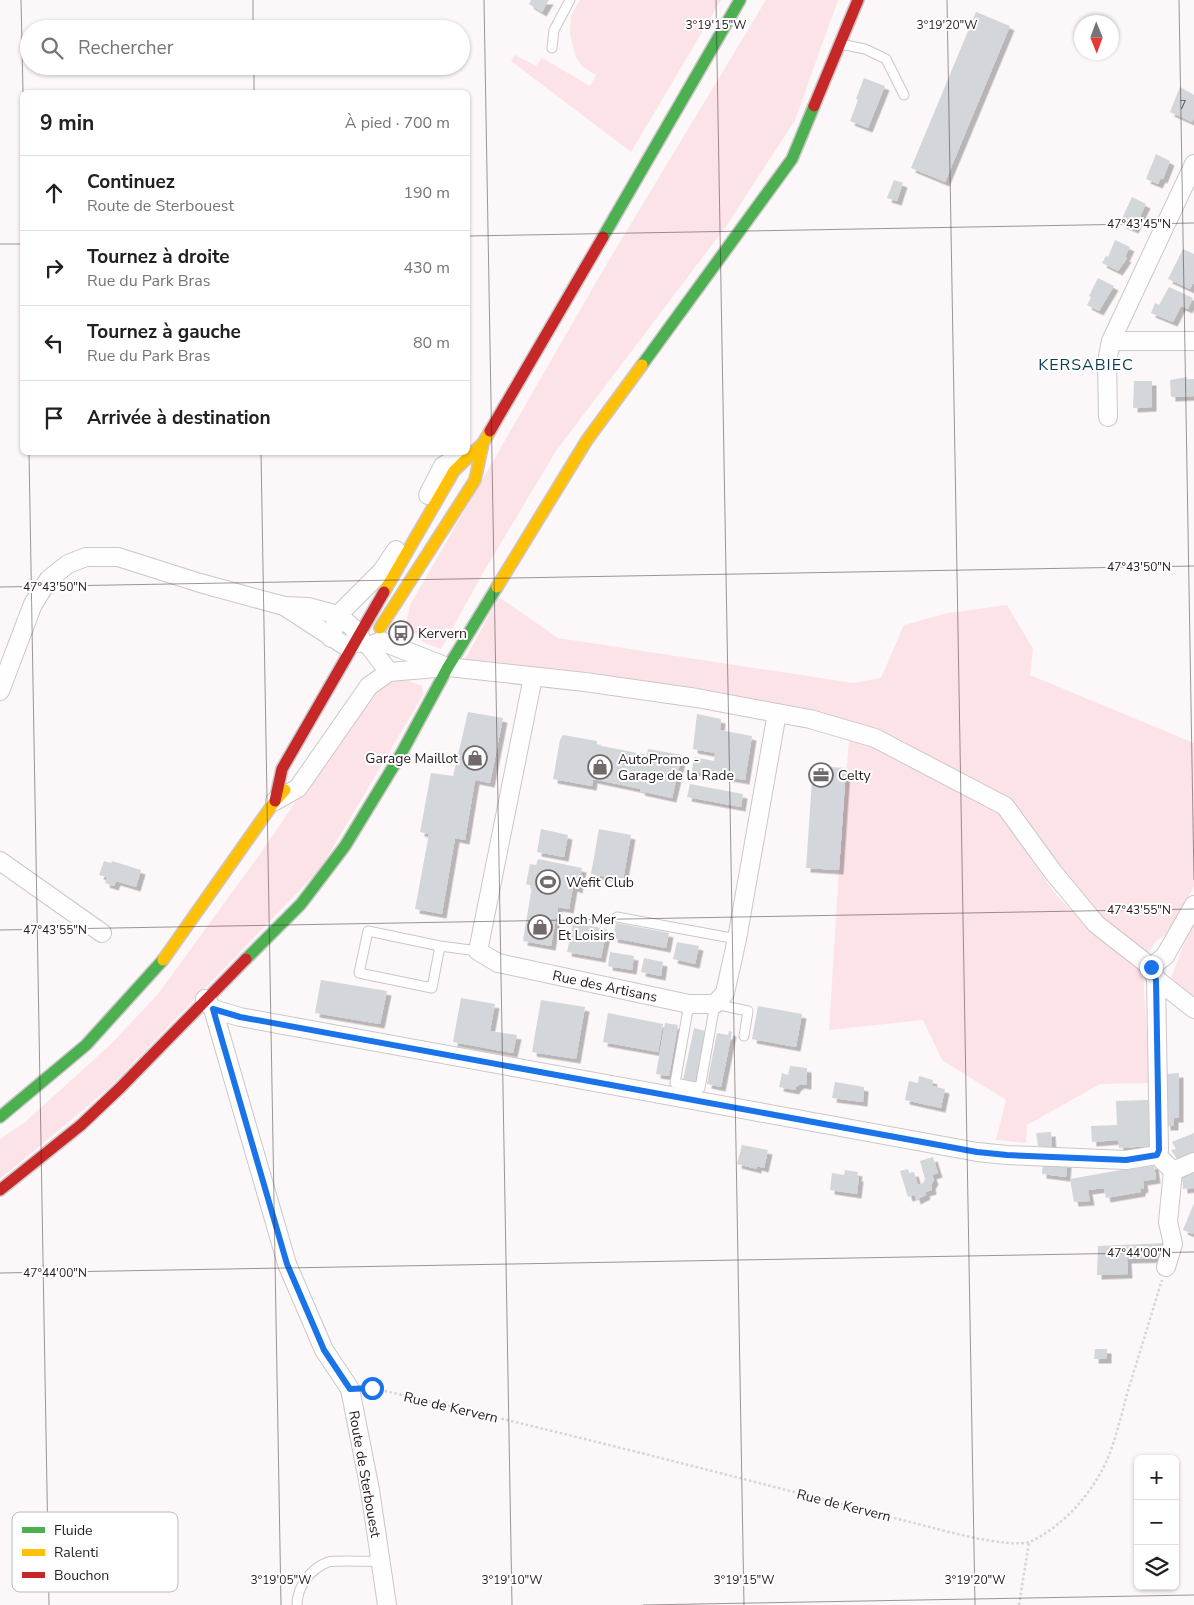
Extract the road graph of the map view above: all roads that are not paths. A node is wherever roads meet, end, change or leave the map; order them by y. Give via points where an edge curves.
1 (570, 0) edge
2 (740, 0) edge
3 (858, 0) edge
4 (840, 44) junction
5 (552, 48) dead end
6 (904, 95) dead end
7 (1194, 164) edge
8 (1194, 341) edge
9 (1111, 342) junction
10 (1108, 417) dead end
11 (472, 449) edge
12 (462, 455) edge
13 (469, 455) edge
14 (284, 606) junction
15 (338, 615) junction
16 (331, 638) junction
17 (362, 644) junction
18 (448, 666) junction
19 (389, 672) junction
20 (532, 677) junction
21 (0, 691) edge
22 (778, 713) junction
23 (317, 741) dead end
24 (275, 801) junction
25 (0, 861) edge
26 (1194, 905) edge
27 (617, 917) dead end
28 (102, 933) dead end
29 (737, 939) junction
30 (440, 946) junction
31 (478, 951) junction
32 (1154, 973) junction
33 (209, 1004) junction
34 (689, 1004) junction
35 (715, 1004) junction
36 (1194, 1009) edge
37 (744, 1036) dead end
38 (0, 1117) edge
39 (1157, 1155) junction
40 (1194, 1162) edge
41 (1173, 1171) junction
42 (0, 1190) edge
43 (1166, 1267) road end
44 (379, 1561) junction
45 (297, 1605) edge
46 (387, 1605) edge

1 - 5 lane via 554,30
2 - 11 street
3 - 4 street
4 - 6 lane via 865,49 886,59
4 - 18 street via 792,159 586,440
7 - 9 street
8 - 9 street
9 - 10 street via 1107,360
12 - 15 street via 443,466 408,532 382,571
13 - 17 street
14 - 15 street via 308,607
14 - 16 street
14 - 21 street via 118,557 86,557 68,564 49,579 33,604
15 - 16 street
15 - 17 street
16 - 17 street via 344,645
17 - 18 street via 381,641
17 - 19 street
17 - 24 street
18 - 19 street
18 - 20 street
18 - 33 street via 401,754 345,846 301,904
19 - 24 street via 369,686 298,788
20 - 22 street via 697,698
20 - 31 street
22 - 29 street
22 - 32 street via 875,738 1005,806 1096,924
23 - 24 street via 298,775
24 - 38 street via 161,963 86,1045
25 - 28 street
26 - 32 street
27 - 29 lane
29 - 35 street via 725,993
30 - 30 lane via 368,932 358,973 432,988
30 - 31 lane
31 - 34 street, Rue des Artisans via 498,963
32 - 36 street
32 - 39 street
33 - 39 street via 250,1019 977,1152 1126,1160
33 - 42 street via 81,1125
33 - 44 street, Route de Sterbouest via 287,1264 324,1350 350,1389 370,1490
34 - 35 street, Rue des Artisans
34 - 35 lane via 675,1084 700,1088
35 - 37 lane via 748,1011
39 - 41 street
40 - 41 street
41 - 43 street via 1168,1222 1173,1244
44 - 45 lane via 328,1562 309,1574
44 - 46 street, Route de Sterbouest

